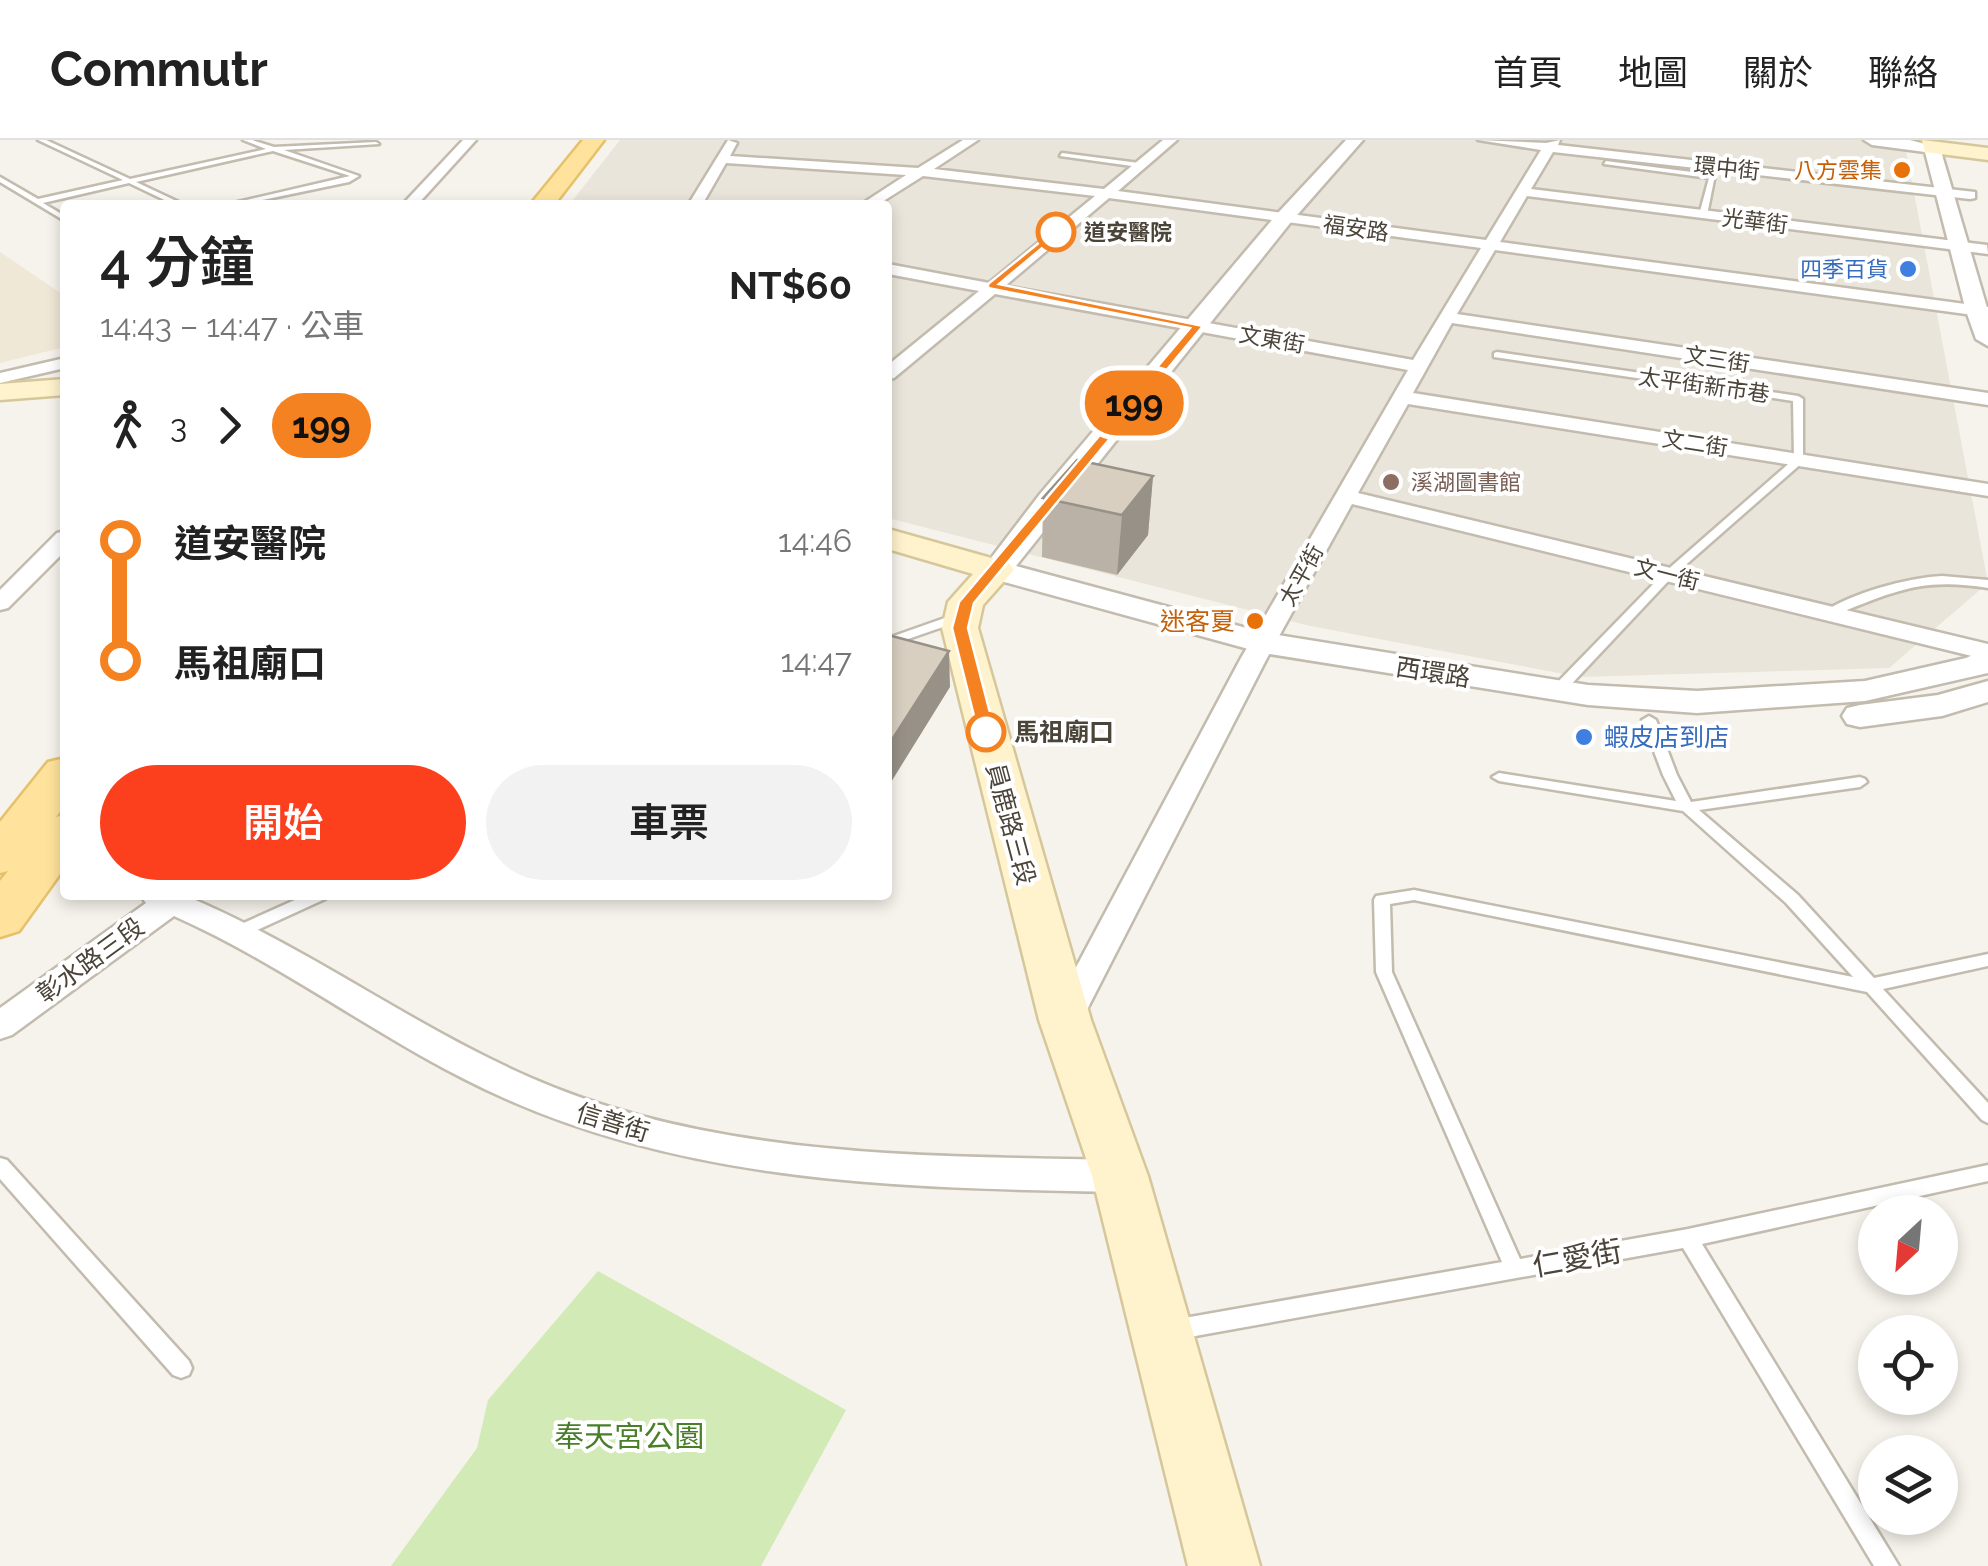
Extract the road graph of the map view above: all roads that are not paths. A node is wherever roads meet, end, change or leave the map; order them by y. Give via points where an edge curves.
1 (41, 140) edge
2 (246, 140) edge
3 (470, 140) edge
4 (571, 140) edge
5 (594, 140) edge
6 (732, 140) edge
7 (972, 140) edge
8 (1171, 140) edge
9 (1354, 140) edge
10 (1484, 140) edge
11 (1872, 140) edge
12 (376, 144) dead end
13 (1553, 144) edge
14 (1932, 144) edge
15 (272, 149) junction
16 (1988, 152) edge
17 (1062, 155) dead end
18 (724, 158) junction
19 (1606, 163) dead end
20 (1139, 165) junction
21 (924, 172) junction
22 (0, 179) edge
23 (128, 181) junction
24 (1524, 192) junction
25 (1946, 192) junction
26 (1104, 193) junction
27 (1970, 193) edge
28 (170, 200) edge
29 (253, 200) edge
30 (413, 200) edge
31 (524, 200) edge
32 (546, 200) edge
33 (699, 200) edge
34 (876, 200) edge
35 (36, 202) junction
36 (1703, 214) junction
37 (60, 216) edge
38 (1284, 218) junction
39 (1490, 247) junction
40 (1960, 247) junction
41 (892, 270) edge
42 (991, 286) junction
43 (1982, 311) edge
44 (1447, 317) junction
45 (1198, 326) junction
46 (1988, 339) edge
47 (1497, 355) dead end
48 (60, 364) edge
49 (1420, 367) junction
50 (892, 371) edge
51 (0, 378) edge
52 (60, 387) edge
53 (0, 392) edge
54 (1402, 397) junction
55 (1988, 399) edge
56 (1799, 460) junction
57 (1988, 490) edge
58 (1346, 496) junction
59 (892, 541) edge
60 (60, 543) edge
61 (892, 554) edge
62 (1669, 574) junction
63 (1988, 584) edge
64 (982, 588) junction
65 (0, 604) edge
66 (1828, 613) junction
67 (892, 640) edge
68 (1258, 651) junction
69 (1988, 655) edge
70 (1558, 690) junction
71 (1988, 691) edge
72 (1649, 720) junction
73 (1499, 778) dead end
74 (1860, 782) dead end
75 (60, 785) edge
76 (1687, 807) junction
77 (32, 844) edge
78 (165, 900) edge
79 (174, 900) edge
80 (309, 900) edge
81 (0, 918) edge
82 (234, 934) junction
83 (1988, 960) edge
84 (1867, 986) junction
85 (1065, 1020) junction
86 (0, 1026) edge
87 (1988, 1115) edge
88 (0, 1166) edge
89 (1988, 1173) edge
90 (1120, 1176) junction
91 (1688, 1238) junction
92 (1516, 1269) junction
93 (1164, 1332) junction
94 (181, 1368) dead end
95 (1224, 1566) edge
96 (1887, 1566) edge

1 - 23 lane
2 - 15 lane
3 - 30 street
4 - 31 main road
5 - 32 main road
6 - 18 street
7 - 21 street
8 - 20 street
9 - 38 street
10 - 13 street, 環中街
11 - 14 street
12 - 15 lane
13 - 24 street, 太平街
13 - 25 street, 環中街
14 - 25 street
14 - 27 main road
15 - 23 lane
15 - 29 lane via 356,176
16 - 27 main road
17 - 20 lane
18 - 21 street, 福安路
18 - 33 street
19 - 36 lane via 1713,176
20 - 26 street
21 - 26 street, 福安路
21 - 34 street
22 - 35 lane
23 - 28 lane
23 - 35 lane
24 - 36 street, 光華街
24 - 39 street, 太平街
25 - 27 street, 環中街
25 - 40 street
26 - 38 street, 福安路
26 - 42 street
27 - 40 street, 光華街
35 - 37 lane
36 - 40 street, 光華街
38 - 39 street, 福安路
38 - 45 street
39 - 43 street, 福安路
39 - 44 street, 太平街
40 - 43 street
41 - 42 street, 文東街
42 - 45 street, 文東街
42 - 50 street
43 - 46 street
44 - 49 street, 太平街
44 - 55 street, 文三街
45 - 49 street, 文東街
45 - 64 street
47 - 56 lane, 太平街新市巷 via 1798,399
48 - 51 street
49 - 54 street, 太平街
52 - 53 main road
54 - 56 street, 文二街
54 - 58 street, 太平街
56 - 57 street, 文二街
56 - 62 lane
58 - 62 street, 文一街
58 - 68 street, 太平街
59 - 64 main road, 西環路
60 - 65 street
61 - 64 main road, 西環路
62 - 66 street, 文一街
62 - 70 lane
63 - 66 lane via 1920,578
64 - 67 lane
64 - 68 street, 西環路
64 - 85 main road, 員鹿路三段 via 960,628
66 - 69 street, 文一街
68 - 70 street, 西環路
68 - 72 street, 西環路 via 1457,696
68 - 85 street, 太平街
69 - 70 street, 西環路 via 1978,666 1866,691 1697,702
71 - 72 street, 西環路 via 1869,716 1717,724
72 - 76 lane
73 - 76 lane
74 - 76 lane
75 - 77 main road
76 - 84 lane via 1792,899
77 - 81 main road
78 - 86 street, 彰水路三段
79 - 82 street, 信善街
80 - 82 lane
82 - 90 street, 信善街 via 516,1088 622,1129 757,1155 972,1173
83 - 84 lane
84 - 87 lane
84 - 92 lane via 1414,895 1382,900 1384,972
85 - 90 main road, 員鹿路三段
88 - 94 lane
89 - 91 lane, 仁愛街
90 - 93 main road, 員鹿路三段
91 - 92 lane, 仁愛街
91 - 96 lane
92 - 93 lane, 仁愛街
93 - 95 main road, 員鹿路三段

